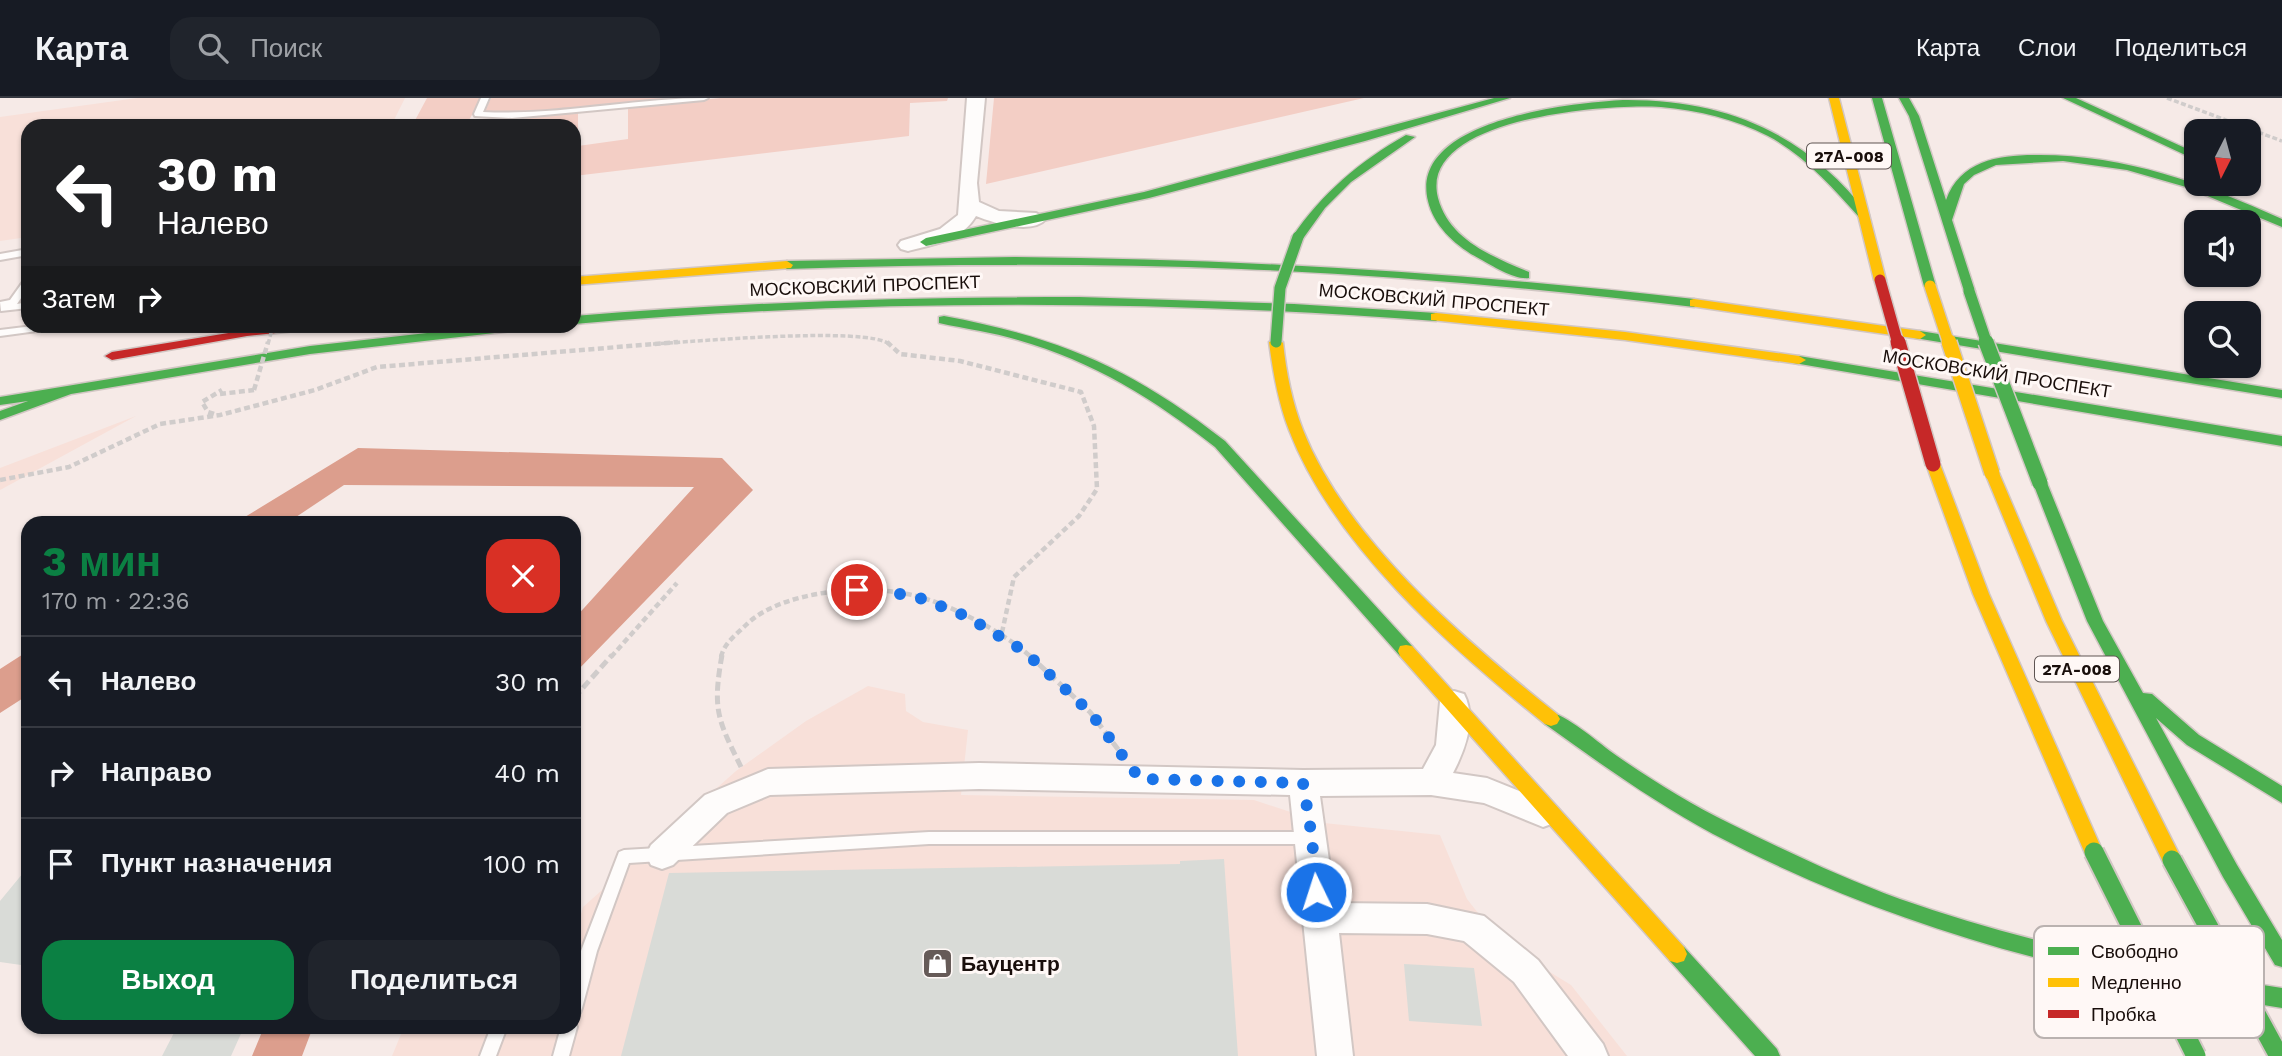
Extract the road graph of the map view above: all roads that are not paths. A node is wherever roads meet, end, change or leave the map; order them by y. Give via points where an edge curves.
1 (485, 98) edge
2 (704, 98) edge
3 (976, 98) edge
4 (1505, 98) edge
5 (1834, 98) edge
6 (1877, 98) edge
7 (1905, 98) edge
8 (2068, 98) edge
9 (1469, 108) junction
10 (2184, 151) edge
11 (970, 205) junction
12 (1863, 215) junction
13 (1052, 218) junction
14 (1946, 222) junction
15 (2282, 223) edge
16 (908, 245) junction
17 (21, 253) edge
18 (0, 257) edge
19 (727, 268) junction
20 (581, 280) edge
21 (1269, 286) dead end
22 (1294, 287) dead end
23 (1573, 289) junction
24 (21, 291) edge
25 (21, 306) edge
26 (0, 307) edge
27 (750, 308) junction
28 (581, 320) edge
29 (21, 331) edge
30 (241, 333) edge
31 (457, 333) edge
32 (0, 334) edge
33 (1878, 349) dead end
34 (1916, 355) dead end
35 (92, 359) dead end
36 (1940, 359) dead end
37 (2017, 372) dead end
38 (75, 388) junction
39 (2282, 394) edge
40 (0, 401) edge
41 (0, 416) edge
42 (2282, 441) edge
43 (2095, 621) junction
44 (1454, 702) junction
45 (1431, 782) junction
46 (1303, 783) junction
47 (2282, 795) edge
48 (1561, 822) junction
49 (1312, 838) junction
50 (662, 855) junction
51 (1318, 918) junction
52 (2131, 926) edge
53 (2208, 926) edge
54 (2263, 926) edge
55 (2264, 928) edge
56 (589, 951) junction
57 (2034, 954) edge
58 (581, 955) edge
59 (2282, 958) edge
60 (581, 981) edge
61 (2264, 995) edge
62 (2282, 998) edge
63 (2264, 1029) edge
64 (496, 1034) edge
65 (567, 1034) edge
66 (2187, 1038) edge
67 (488, 1056) edge
68 (561, 1056) edge
69 (1335, 1056) edge
70 (1590, 1056) edge
71 (1769, 1056) edge
72 (2196, 1056) edge
73 (2279, 1056) edge

1 - 2 lane via 478,114 512,116
3 - 11 street
4 - 9 main road
5 - 12 main road, 27А-008
6 - 53 main road, 27А-008, bridge via 1930,286 1992,473 2109,737
7 - 14 main road
8 - 10 main road
9 - 13 main road
9 - 57 main road, bridge via 1364,165 1317,209 1291,252 1278,297 1279,382 1305,453 1328,491 1427,608 1501,679 1640,784 1824,879
11 - 13 street via 1003,219
11 - 16 street via 969,218 960,228
12 - 23 main road via 1821,170 1790,146 1752,125 1689,107 1634,103 1576,107 1502,126 1448,151 1430,182 1432,204 1446,227 1502,266
12 - 52 main road, 27А-008, bridge via 1933,464 1981,594
13 - 16 main road
14 - 15 main road via 1954,191 1971,172 1999,160 2054,156 2108,161 2162,174
14 - 43 main road, bridge via 1991,357
16 - 19 main road
17 - 18 lane
19 - 20 main road
19 - 23 main road via 928,261 1143,261 1350,270
21 - 22 main road, МОСКОВСКИЙ ПРОСПЕКТ
23 - 39 main road via 1825,321
24 - 26 lane via 13,302
25 - 26 lane
27 - 28 main road, МОСКОВСКИЙ ПРОСПЕКТ
27 - 42 main road, МОСКОВСКИЙ ПРОСПЕКТ via 1120,302 1486,322 1695,345
27 - 44 main road via 971,323 1052,344 1123,374 1157,394 1220,444
29 - 32 lane
30 - 35 main road
31 - 38 main road via 322,348
33 - 34 main road, МОСКОВСКИЙ ПРОСПЕКТ
36 - 37 main road, МОСКОВСКИЙ ПРОСПЕКТ
38 - 40 main road
38 - 41 main road
43 - 47 main road via 2134,685 2152,705 2220,758
43 - 54 main road
44 - 45 street via 1451,750
44 - 48 main road
45 - 46 street
45 - 48 street via 1487,791
46 - 49 street
46 - 50 street via 979,776 768,782 716,804
48 - 71 main road
49 - 50 lane via 929,838
49 - 51 street
50 - 56 lane via 624,858
51 - 69 street
51 - 70 street via 1427,919 1472,927 1526,971
55 - 59 main road
56 - 58 lane
56 - 60 lane
61 - 62 main road, bridge
63 - 73 main road, 27А-008, bridge
64 - 67 lane
65 - 68 lane
66 - 72 main road, 27А-008, bridge

